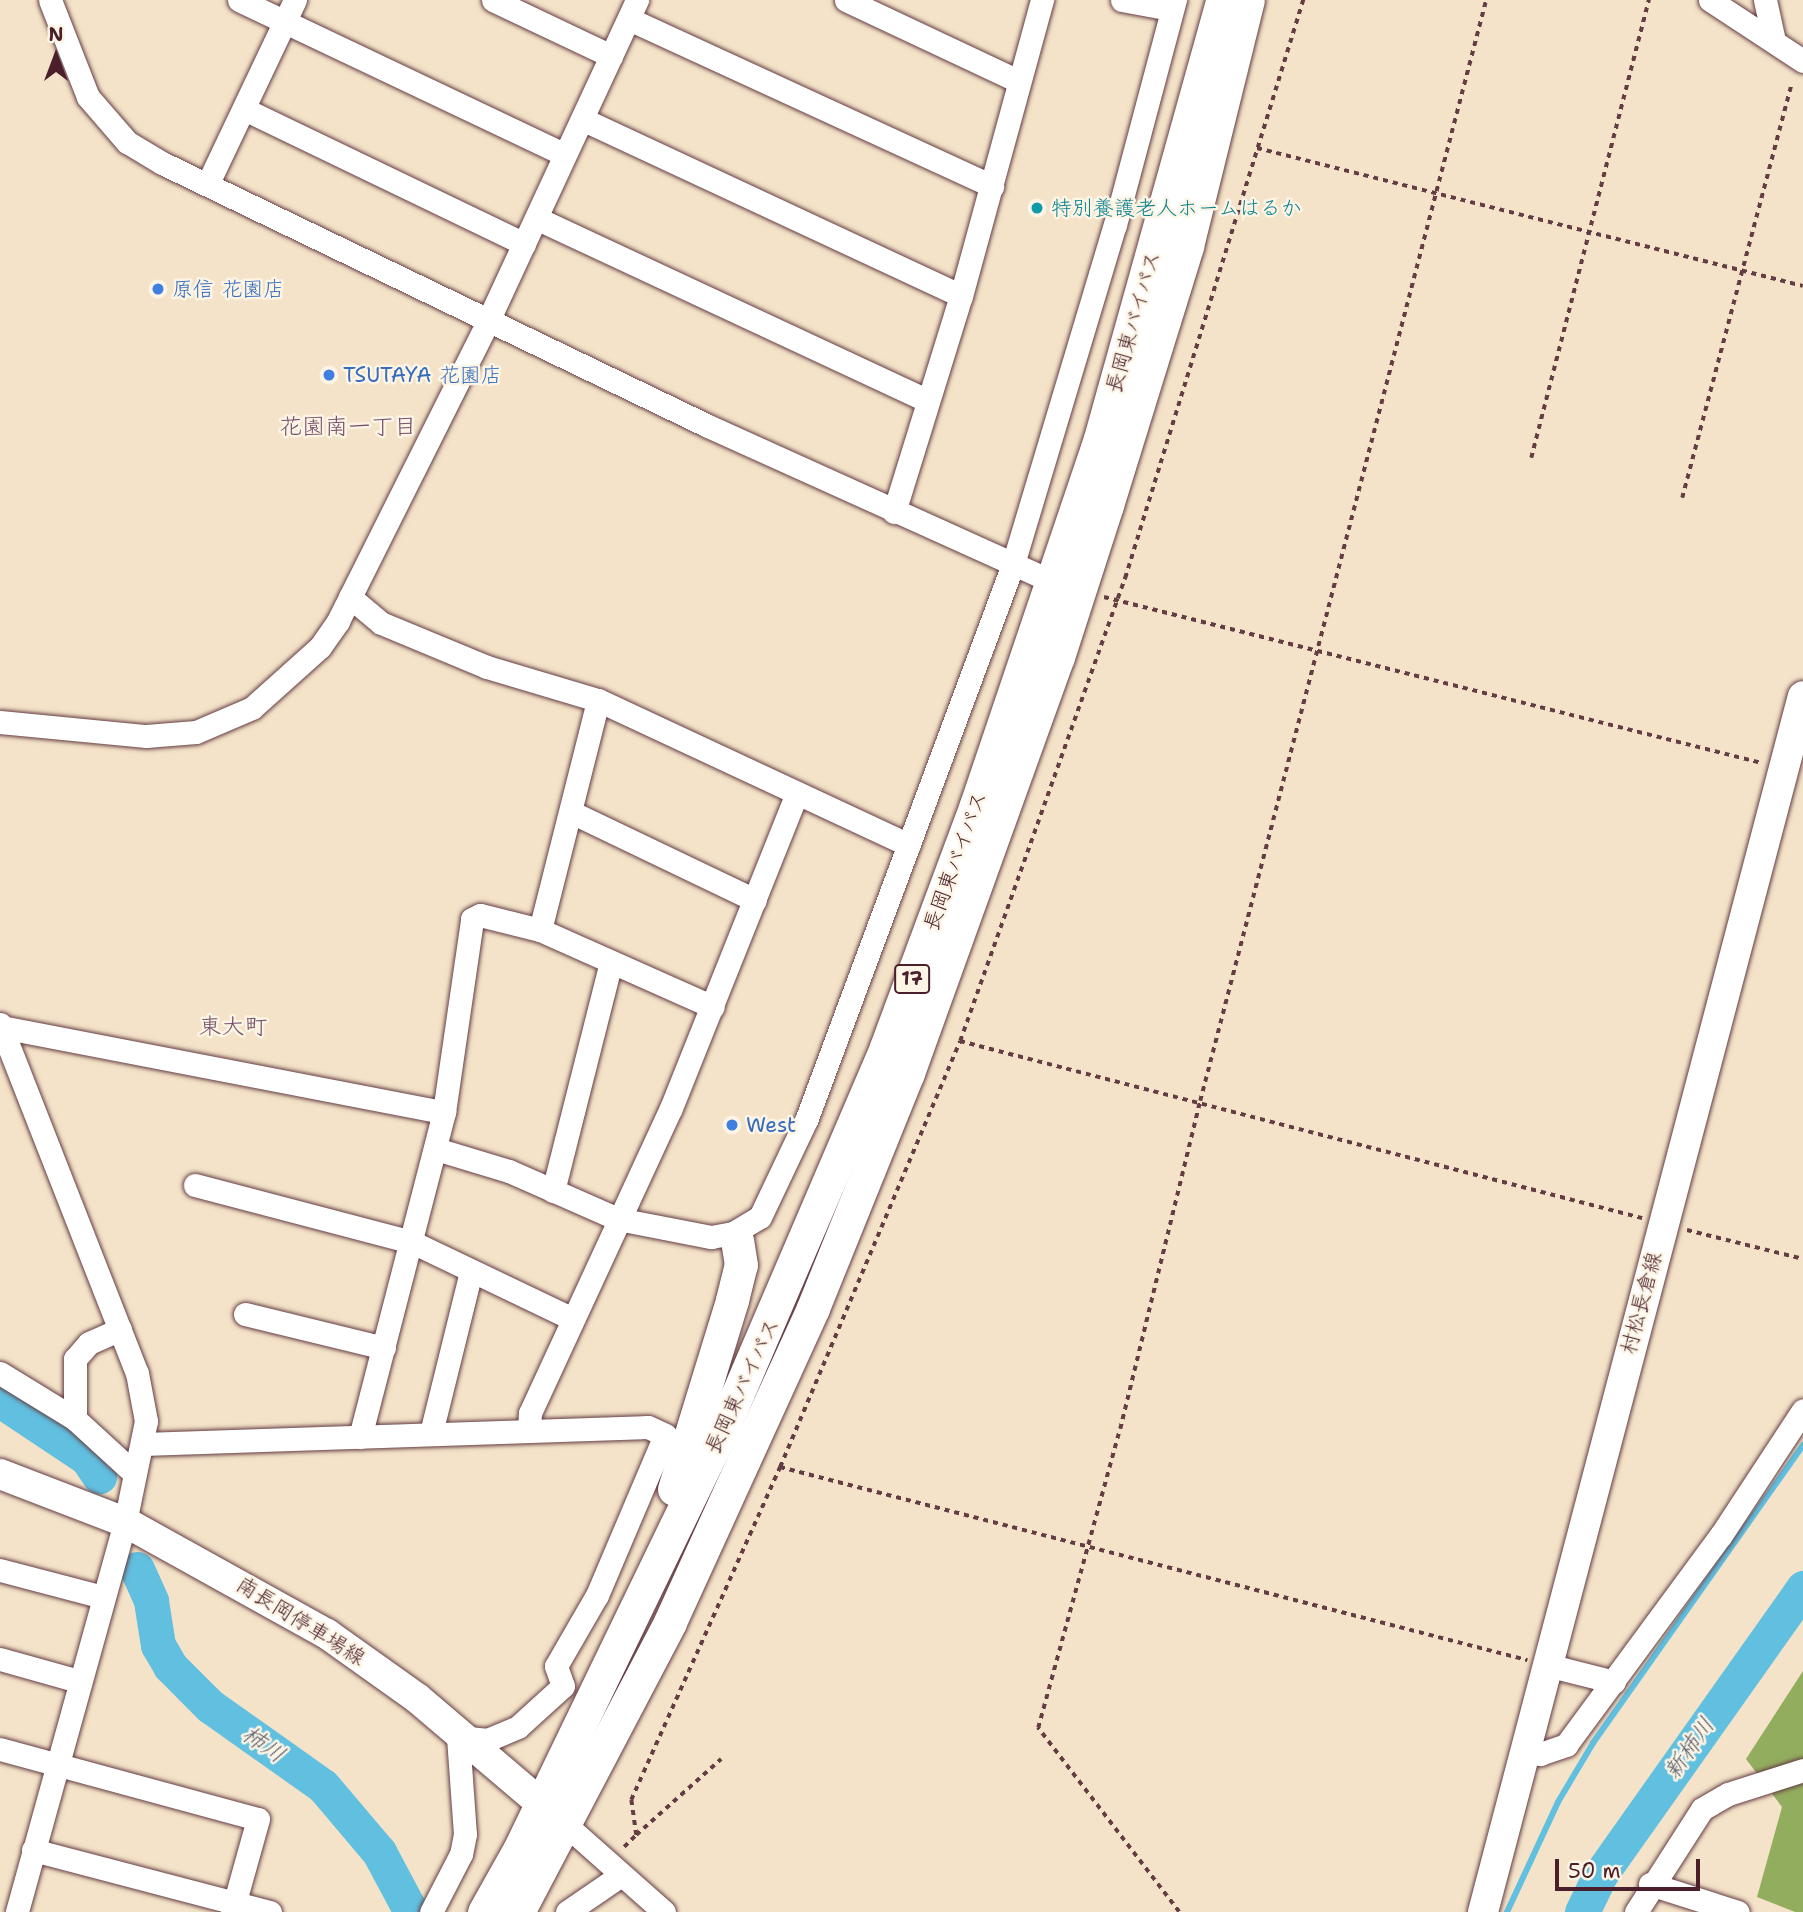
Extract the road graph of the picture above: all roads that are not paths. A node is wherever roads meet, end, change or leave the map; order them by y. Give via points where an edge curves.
1 (50, 0) edge
2 (239, 0) edge
3 (295, 0) edge
4 (493, 0) edge
5 (846, 0) edge
6 (1042, 0) edge
7 (1122, 0) edge
8 (1222, 0) edge
9 (1248, 0) edge
10 (1264, 0) edge
11 (1710, 0) edge
12 (1765, 0) edge
13 (1173, 4) edge
14 (633, 10) edge
15 (285, 22) junction
16 (1774, 41) junction
17 (611, 55) junction
18 (1803, 61) edge
19 (1018, 81) junction
20 (244, 109) junction
21 (582, 119) junction
22 (564, 154) junction
23 (208, 183) junction
24 (992, 186) junction
25 (538, 219) junction
26 (524, 244) junction
27 (1187, 246) junction
28 (961, 296) junction
29 (488, 321) junction
30 (928, 401) junction
31 (894, 512) junction
32 (1013, 564) junction
33 (1036, 574) dead end
34 (350, 597) junction
35 (1803, 696) edge
36 (598, 700) junction
37 (0, 722) edge
38 (1794, 771) edge
39 (797, 793) junction
40 (571, 812) junction
41 (909, 845) junction
42 (755, 900) junction
43 (540, 930) junction
44 (611, 962) junction
45 (713, 1007) junction
46 (1, 1025) edge
47 (6, 1065) edge
48 (444, 1112) junction
49 (436, 1149) junction
50 (195, 1185) dead end
51 (553, 1191) junction
52 (618, 1219) junction
53 (735, 1237) junction
54 (412, 1242) junction
55 (471, 1270) junction
56 (245, 1314) dead end
57 (573, 1319) junction
58 (120, 1329) junction
59 (384, 1348) junction
60 (0, 1373) edge
61 (1803, 1410) edge
62 (75, 1419) junction
63 (529, 1431) junction
64 (430, 1433) junction
65 (360, 1437) junction
66 (143, 1444) junction
67 (0, 1474) edge
68 (135, 1474) junction
69 (125, 1522) junction
70 (0, 1570) edge
71 (103, 1597) junction
72 (633, 1610) junction
73 (0, 1659) edge
74 (1547, 1665) junction
75 (79, 1681) junction
76 (1614, 1682) junction
77 (563, 1686) junction
78 (581, 1721) junction
79 (458, 1737) junction
80 (0, 1749) edge
81 (1527, 1750) junction
82 (56, 1764) junction
83 (1803, 1770) edge
84 (541, 1804) junction
85 (566, 1825) junction
86 (33, 1850) junction
87 (614, 1870) junction
88 (1650, 1884) junction
89 (234, 1907) edge
90 (17, 1912) edge
91 (270, 1912) edge
92 (431, 1912) edge
93 (484, 1912) edge
94 (518, 1912) edge
95 (567, 1912) edge
96 (664, 1912) edge
97 (1483, 1912) edge
98 (1636, 1912) edge
99 (1738, 1912) edge

1 - 23 street via 84,88 107,122 127,142
2 - 15 street
3 - 15 street
4 - 17 street
5 - 19 street
6 - 19 street
7 - 13 street
8 - 72 highway, 長岡東バイパス / 17 via 1099,442 948,884 768,1331
9 - 27 highway, 長岡東バイパス / 17
10 - 27 highway
11 - 16 street
12 - 16 street
13 - 32 street via 1136,151
14 - 17 street
14 - 24 street
15 - 20 street
15 - 22 street
16 - 18 street
17 - 21 street
19 - 24 street
20 - 23 street
20 - 26 street
21 - 22 street
21 - 28 street
22 - 25 street
23 - 29 street
24 - 28 street
25 - 26 street
25 - 30 street
26 - 29 street
27 - 85 highway, 長岡東バイパス / 17 via 1054,670 870,1169 813,1308 676,1610
28 - 30 street
29 - 31 street
29 - 34 street
30 - 31 street
31 - 32 street
32 - 33 street
32 - 41 street
34 - 36 street via 381,623 475,662
34 - 37 street via 306,663 252,708 218,726 146,736
35 - 38 main road, 村松長倉線
36 - 39 street
36 - 40 street
38 - 74 main road, 村松長倉線 via 1662,1223
39 - 41 street
39 - 42 street
40 - 42 street
40 - 43 street
41 - 53 street via 807,1118 760,1217
42 - 45 street
43 - 44 street
43 - 48 street via 480,915 472,919
44 - 45 street
44 - 51 street
45 - 52 street
46 - 47 street
46 - 48 street
47 - 58 street
48 - 49 street
49 - 51 street via 509,1171
49 - 54 street
50 - 54 street
51 - 52 street
52 - 53 street via 711,1237
52 - 57 street
53 - 72 highway via 741,1265 733,1300
54 - 55 street
54 - 59 street
55 - 57 street
55 - 64 street
56 - 59 street
57 - 63 street via 530,1413
58 - 62 street via 89,1343 75,1359
58 - 66 street via 142,1393
59 - 65 street
60 - 62 street
61 - 76 street via 1721,1535
62 - 68 street
63 - 64 street
63 - 77 street via 648,1427 665,1435 597,1595 556,1666
64 - 65 street
65 - 66 street
66 - 68 street
67 - 69 main road, 南長岡停車場線
68 - 69 street
69 - 71 street
69 - 79 main road, 南長岡停車場線 via 327,1634 417,1698
70 - 71 street
71 - 75 street
72 - 78 highway, 長岡東バイパス / 17
73 - 75 street
74 - 76 street
74 - 81 main road, 村松長倉線
75 - 82 street
76 - 81 street via 1566,1745 1540,1754
77 - 78 street
77 - 79 street via 518,1727 488,1740
78 - 84 highway, 長岡東バイパス / 17
79 - 84 main road, 南長岡停車場線
79 - 92 street via 465,1834 461,1854
80 - 82 street
81 - 97 main road, 村松長倉線
82 - 86 street
82 - 89 street via 258,1819
83 - 88 street via 1728,1794 1702,1809
84 - 85 main road, 南長岡停車場線
84 - 93 highway, 長岡東バイパス / 17
85 - 87 street
85 - 94 highway, 長岡東バイパス / 17
86 - 89 street
86 - 90 street
87 - 95 street
87 - 96 street
88 - 98 street
88 - 99 street
89 - 91 street

